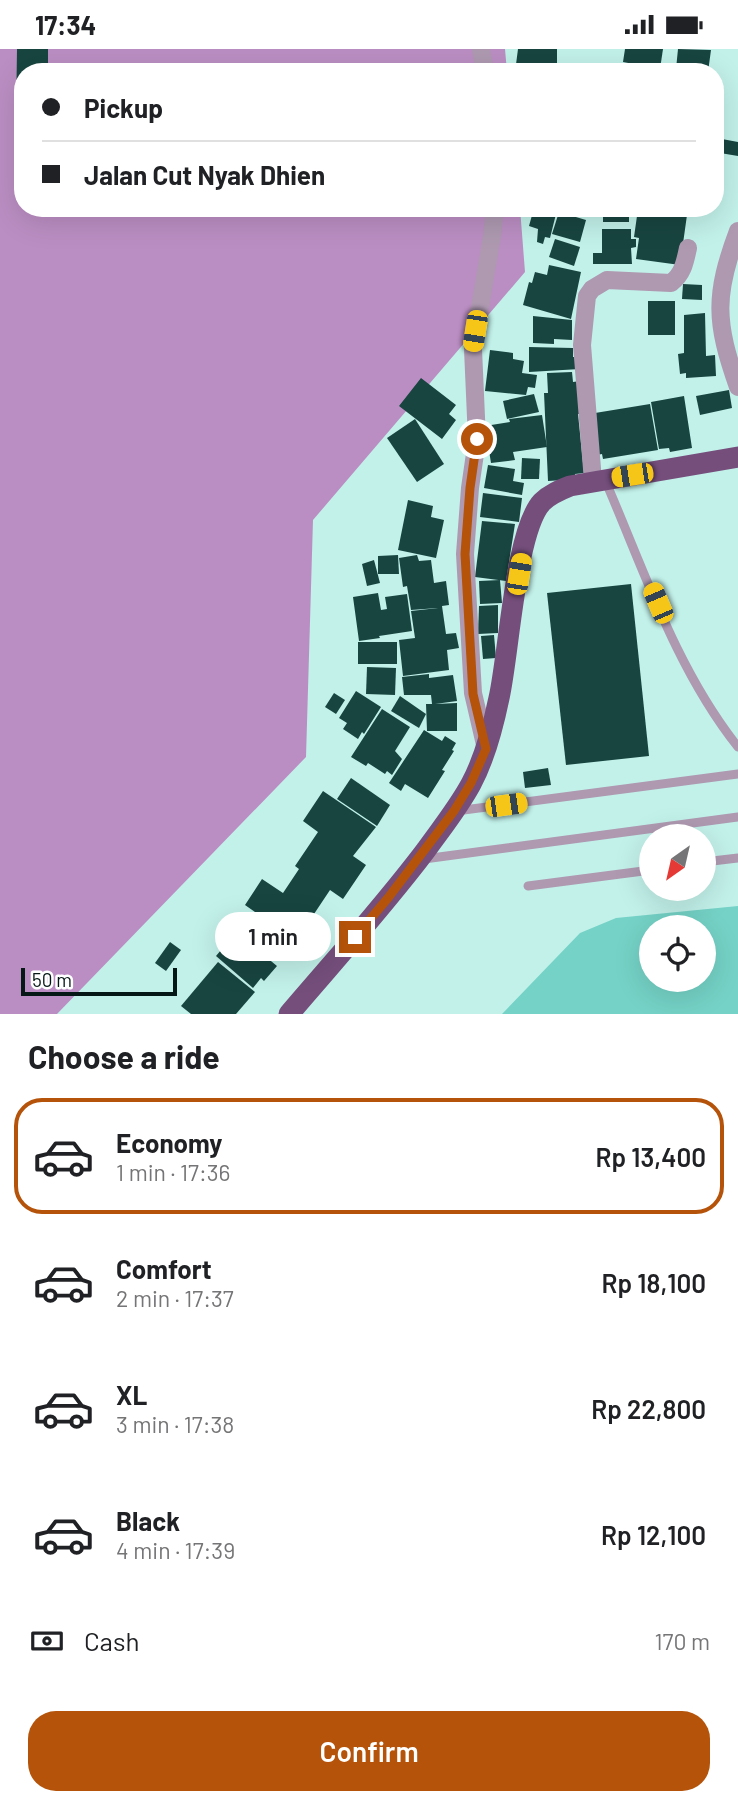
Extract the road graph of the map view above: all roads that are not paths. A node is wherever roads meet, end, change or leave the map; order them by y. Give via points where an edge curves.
1 (494, 217) edge
2 (738, 230) edge
3 (688, 248) dead end
4 (738, 387) edge
5 (738, 457) edge
6 (599, 480) junction
7 (738, 747) edge
8 (486, 749) junction
9 (738, 773) edge
10 (454, 811) junction
11 (738, 817) edge
12 (738, 858) edge
13 (419, 860) junction
14 (716, 861) edge
15 (639, 872) edge
16 (528, 886) dead end
17 (289, 1014) edge

1 - 8 street via 473,349 477,439 465,554 473,694
2 - 4 street via 721,280 719,302
3 - 6 street via 684,268 671,283 607,280 587,296 582,345
5 - 6 highway
6 - 7 lane via 679,653
6 - 8 highway via 553,493 530,522
8 - 10 highway
9 - 10 lane
10 - 13 highway
11 - 13 lane
12 - 14 lane
13 - 17 highway
15 - 16 lane

